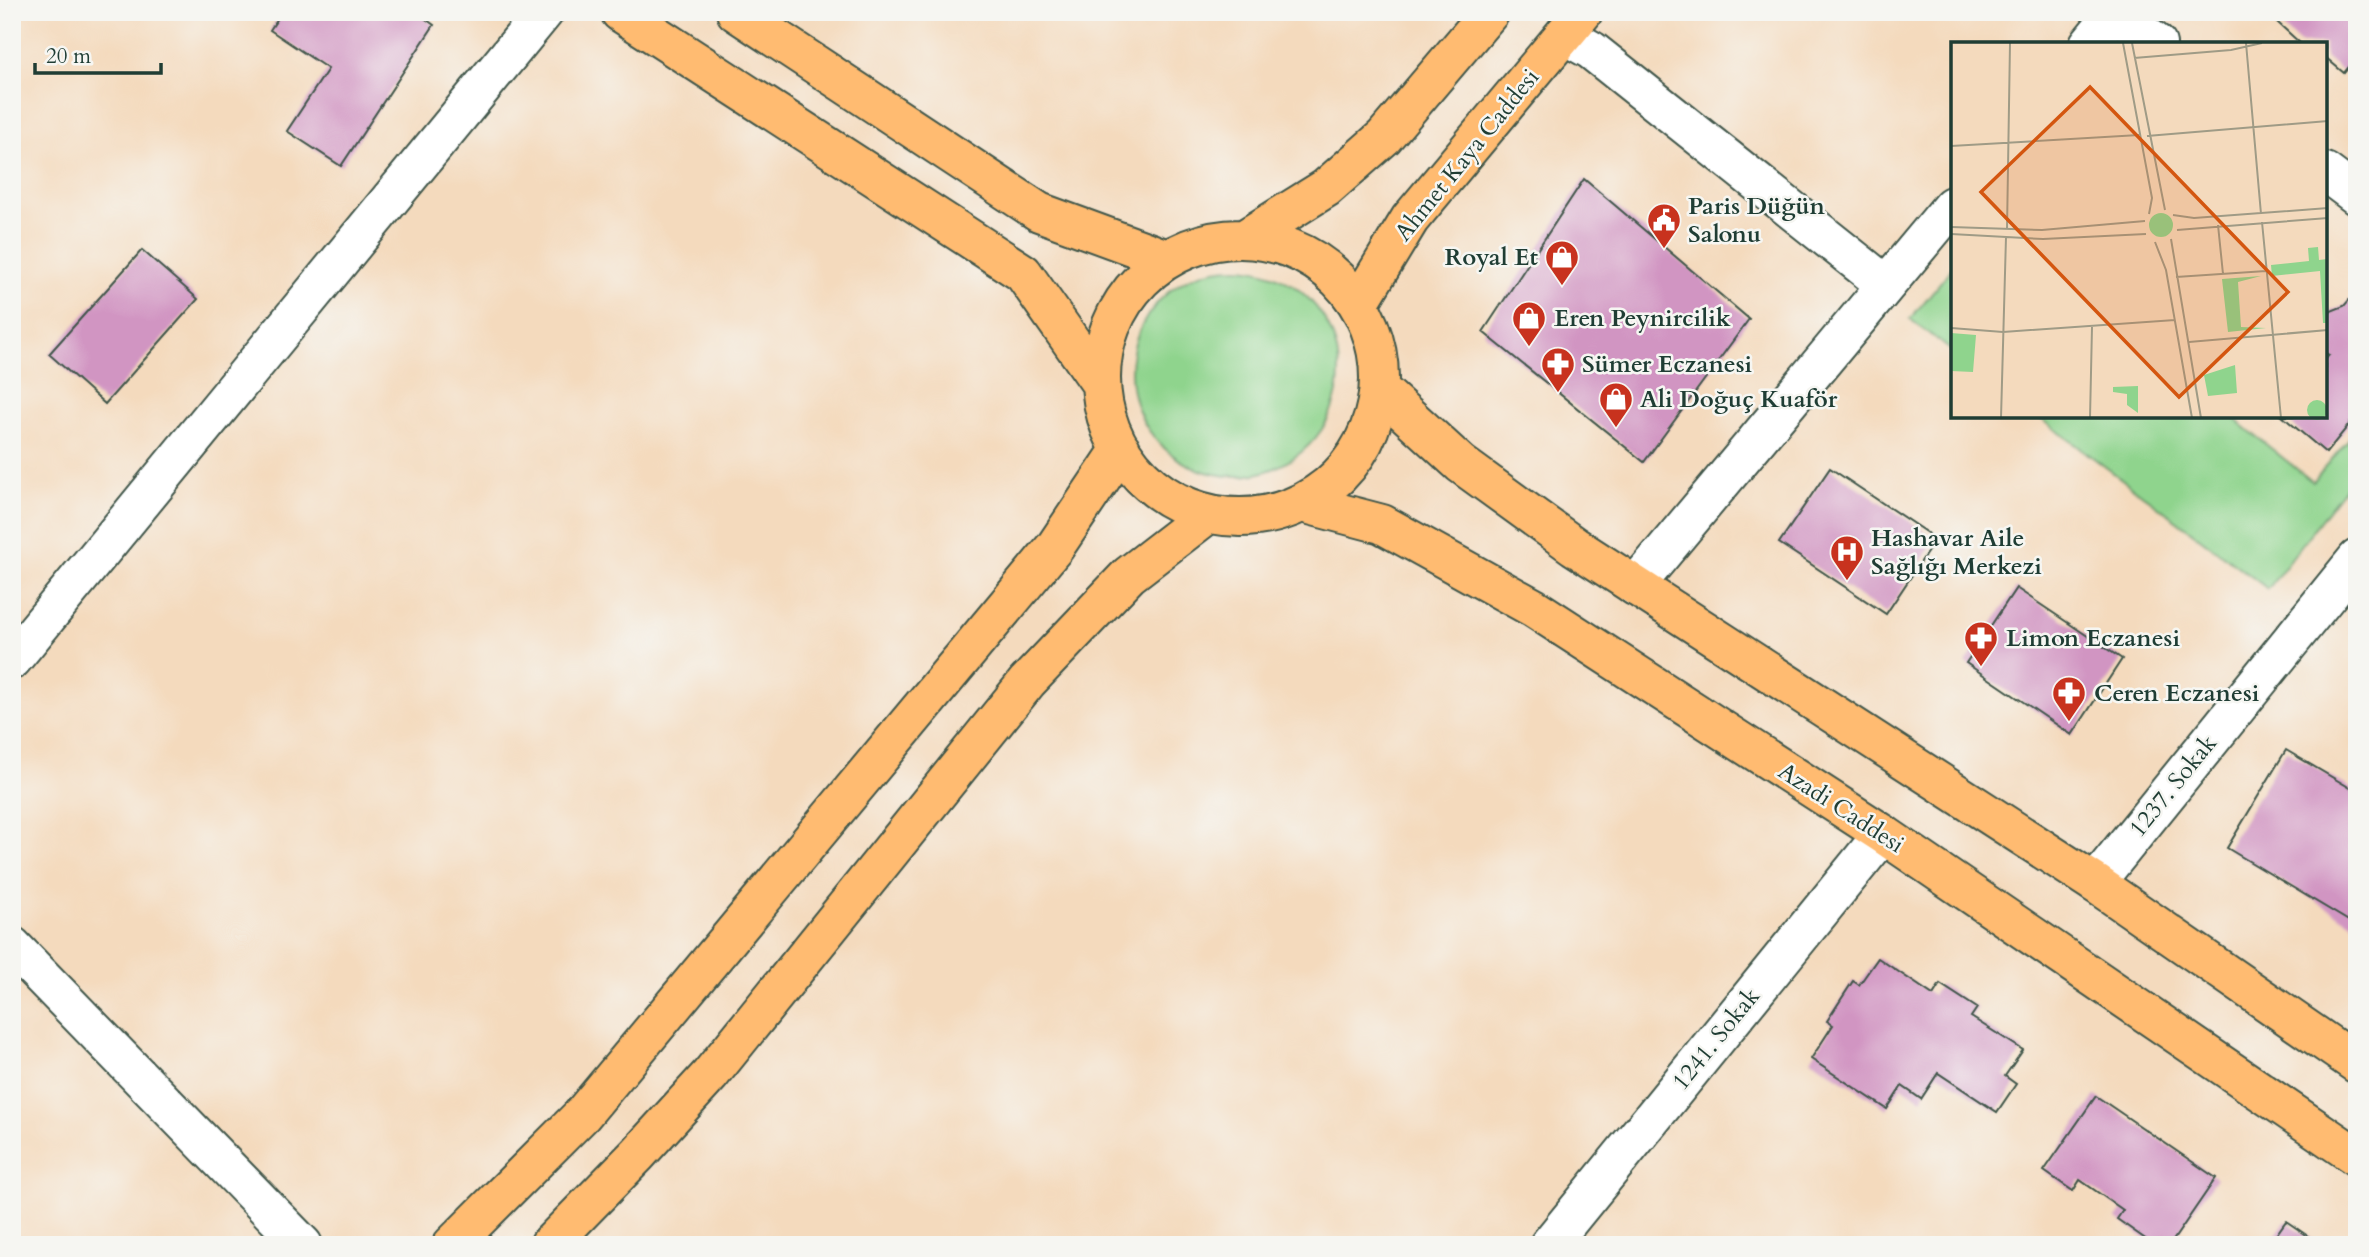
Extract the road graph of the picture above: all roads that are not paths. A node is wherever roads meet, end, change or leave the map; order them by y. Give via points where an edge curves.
1 (544, 12) edge
2 (620, 12) edge
3 (736, 12) edge
4 (1490, 12) edge
5 (2115, 12) edge
6 (1573, 24) edge
7 (2091, 42) edge
8 (2154, 42) edge
9 (2327, 174) edge
10 (2357, 196) edge
11 (1951, 207) edge
12 (1246, 238) junction
13 (1167, 259) junction
14 (1886, 285) junction
15 (1359, 303) junction
16 (1101, 384) junction
17 (1380, 390) junction
18 (1121, 449) junction
19 (1302, 503) junction
20 (1208, 514) junction
21 (2357, 559) edge
22 (1635, 586) junction
23 (12, 660) edge
24 (1883, 834) junction
25 (2095, 883) junction
26 (12, 946) edge
27 (2357, 1064) edge
28 (2357, 1157) edge
29 (303, 1245) edge
30 (452, 1245) edge
31 (549, 1245) edge
32 (1549, 1245) edge

1 - 23 street
2 - 16 main road via 1023,273
3 - 13 main road via 1039,212
4 - 12 main road via 1384,137 1326,188
5 - 7 street
5 - 8 street
6 - 14 street via 1591,50
6 - 15 main road, Ahmet Kaya Caddesi via 1410,219
9 - 10 street
11 - 14 street
12 - 13 main road via 1205,243
12 - 15 main road via 1290,247 1329,270
13 - 16 main road via 1139,283 1117,313 1105,347
14 - 22 street
15 - 17 main road via 1377,345
16 - 18 main road via 1107,418
17 - 19 main road via 1367,436 1340,475
17 - 22 main road via 1461,464
18 - 20 main road via 1144,479 1174,501
18 - 30 main road via 1055,547 582,1115
19 - 20 main road via 1256,517
19 - 24 main road, Azadi Caddesi via 1382,524 1534,608
20 - 31 main road via 1129,575 1027,682 710,1075
21 - 25 street, 1237. Sokak
22 - 25 main road
24 - 28 main road, Azadi Caddesi
24 - 32 street, 1241. Sokak
25 - 27 main road
26 - 29 street

